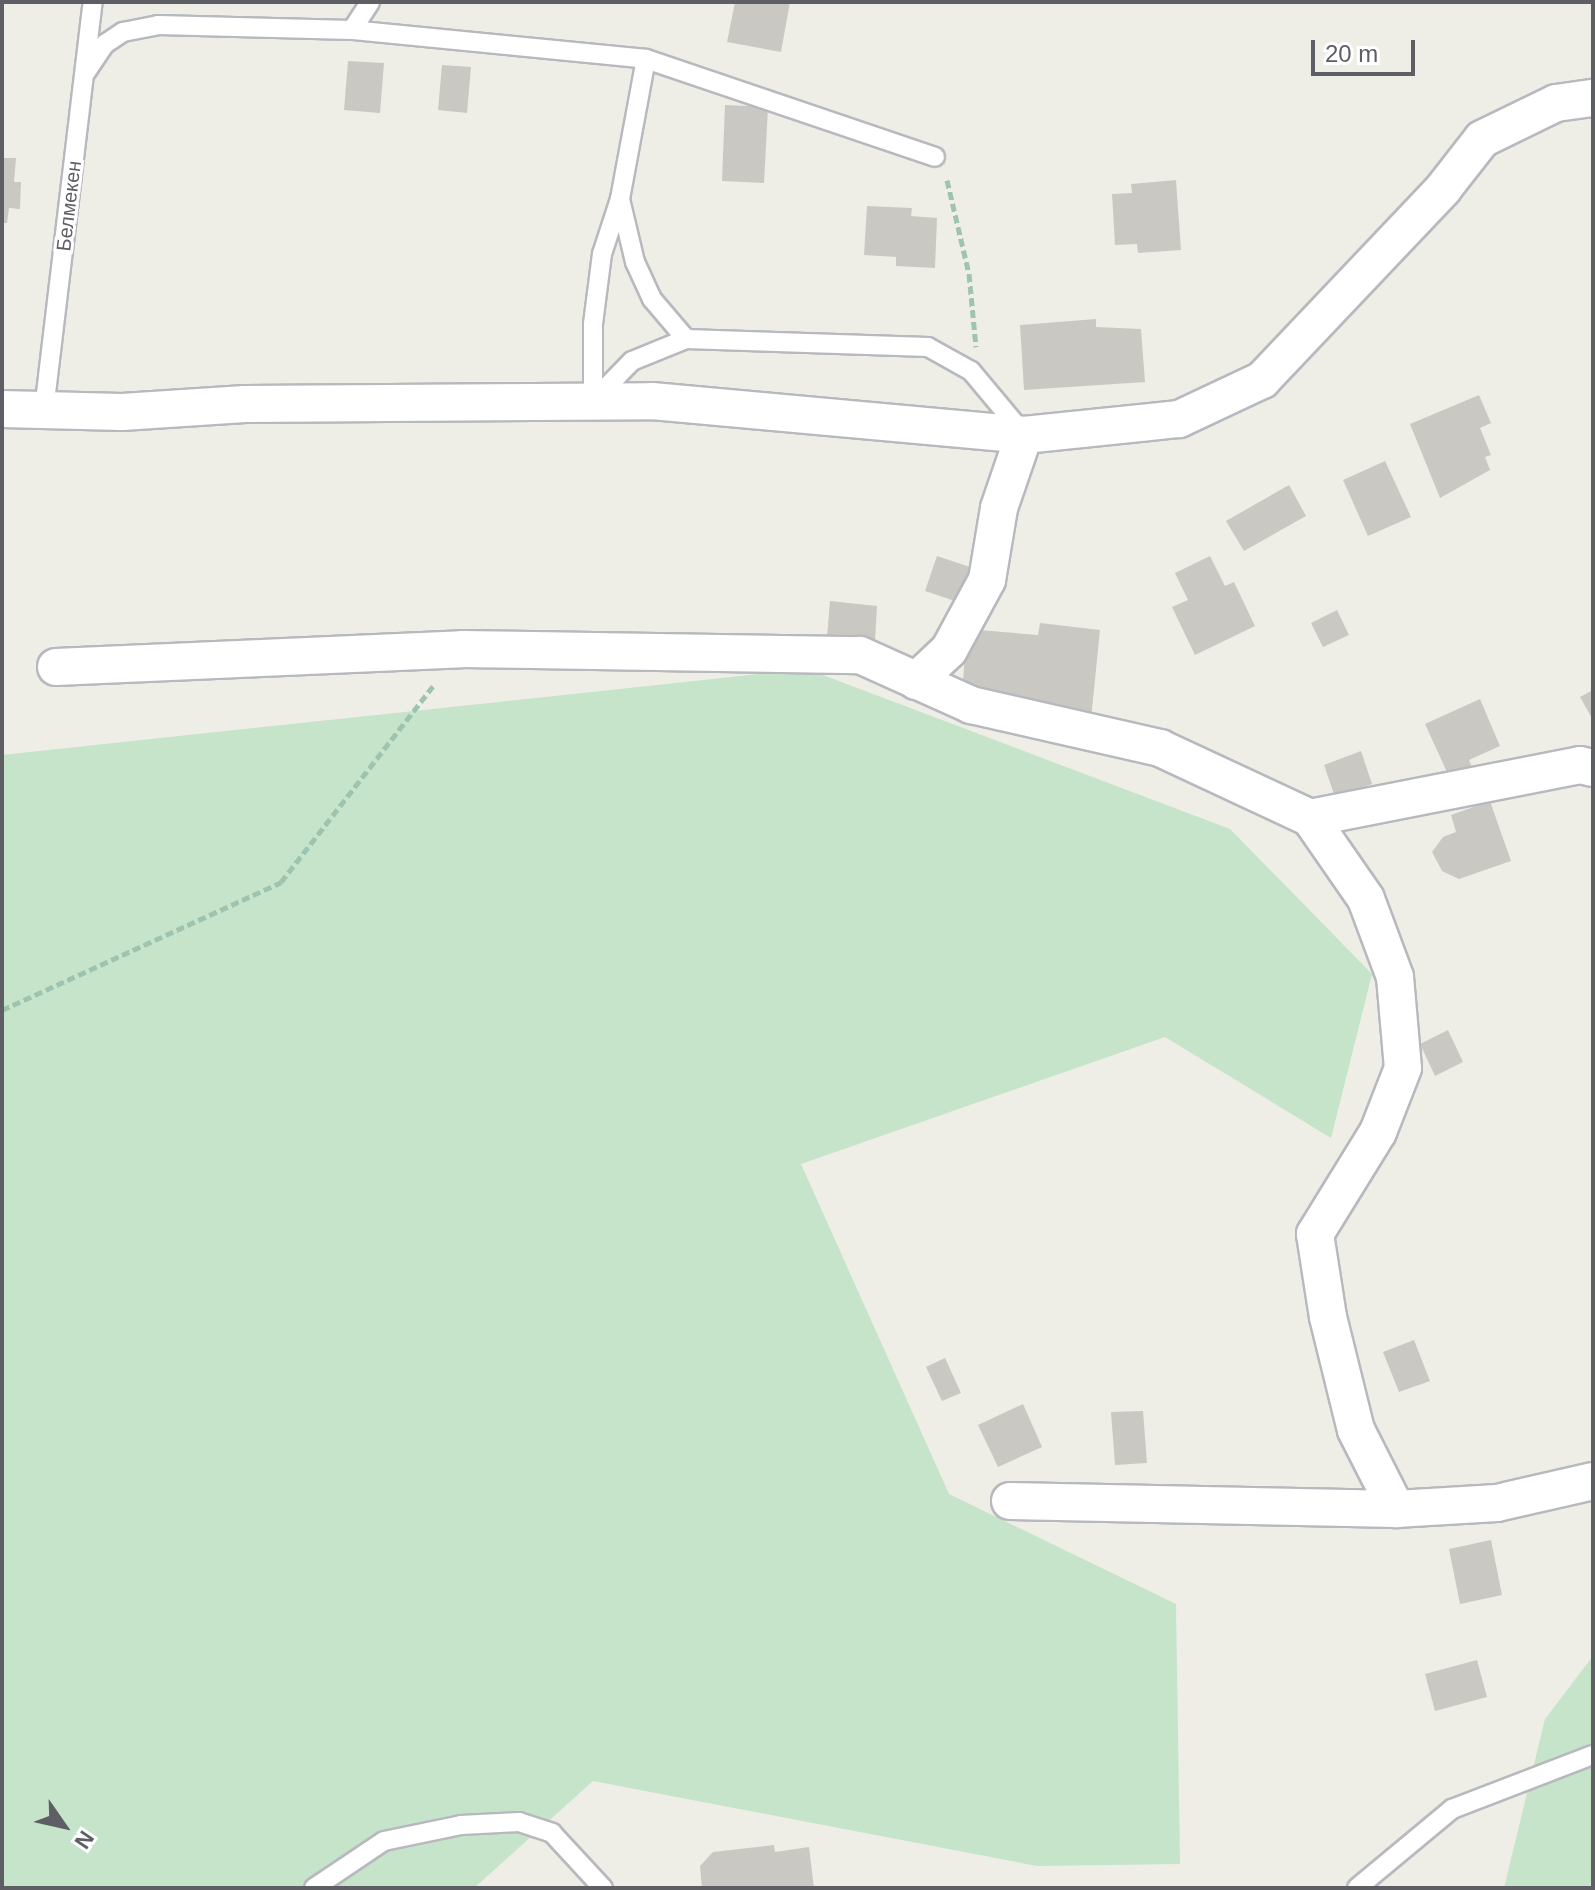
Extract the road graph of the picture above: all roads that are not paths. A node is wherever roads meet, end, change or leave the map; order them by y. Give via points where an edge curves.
1 (93, 2) edge
2 (370, 2) edge
3 (352, 30) junction
4 (646, 59) junction
5 (85, 74) junction
6 (1593, 98) edge
7 (935, 157) road end
8 (620, 199) junction
9 (686, 339) junction
10 (593, 401) junction
11 (2, 409) edge
12 (44, 410) junction
13 (1024, 435) junction
14 (56, 667) dead end
15 (916, 681) junction
16 (1593, 768) edge
17 (1310, 818) junction
18 (1593, 1481) edge
19 (1010, 1501) dead end
20 (1396, 1509) junction
21 (1593, 1755) edge
22 (314, 1888) edge
23 (603, 1888) edge
24 (1357, 1888) edge

1 - 5 lane, Белмекен
2 - 3 lane
3 - 4 lane
3 - 5 lane via 158,25 123,32 105,44
4 - 7 lane
4 - 8 lane
5 - 12 lane, Белмекен
6 - 13 street via 1556,103 1482,139 1443,189 1262,380 1179,419
8 - 9 lane via 635,262 652,299
8 - 10 lane via 602,254 593,324
9 - 10 lane via 632,361
9 - 13 lane via 928,347 971,371
10 - 12 street
10 - 13 street via 652,401
11 - 12 street
13 - 15 street via 999,508 987,580 949,650
14 - 15 street via 462,649 860,655
15 - 17 street via 971,705 1160,748
16 - 17 street via 1580,765
17 - 20 street via 1366,899 1395,977 1403,1068 1378,1132 1315,1234 1328,1317 1356,1430
18 - 20 street via 1497,1503
19 - 20 street
21 - 24 lane via 1452,1809
22 - 23 lane via 384,1841 461,1825 519,1822 552,1833

